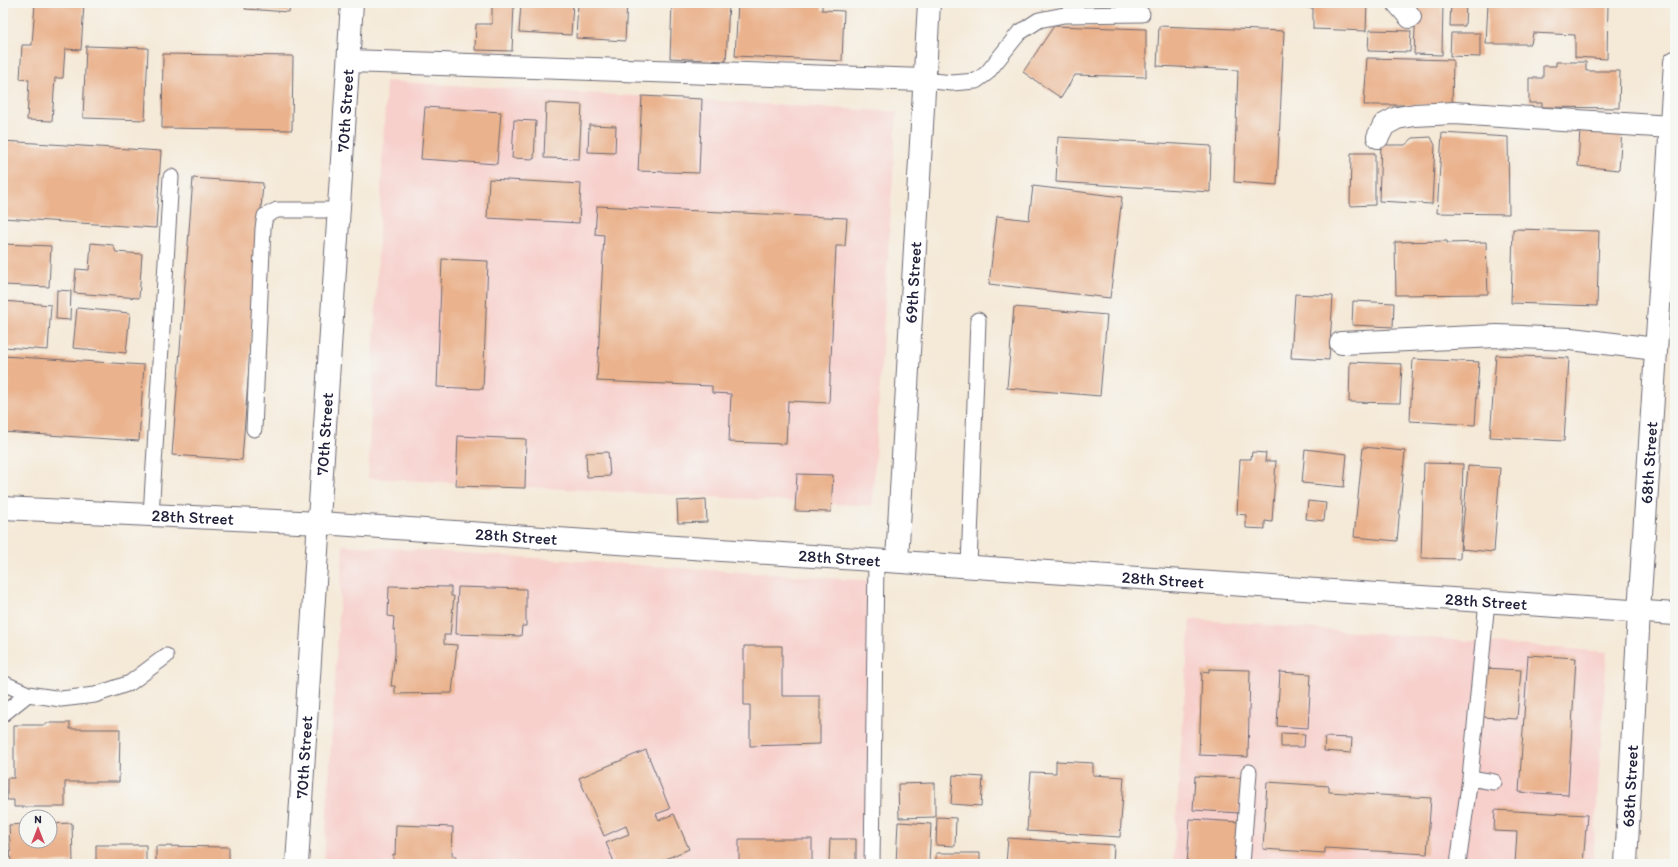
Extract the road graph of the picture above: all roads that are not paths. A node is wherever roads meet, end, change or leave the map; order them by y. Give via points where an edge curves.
1 (352, 3) edge
2 (929, 3) edge
3 (1142, 14) dead end
4 (349, 61) junction
5 (1675, 62) edge
6 (924, 80) junction
7 (1671, 128) junction
8 (1378, 137) dead end
9 (171, 177) dead end
10 (338, 210) junction
11 (978, 320) dead end
12 (1341, 343) dead end
13 (1656, 349) junction
14 (254, 429) dead end
15 (3, 508) edge
16 (151, 516) junction
17 (320, 523) junction
18 (887, 561) junction
19 (969, 566) junction
20 (1487, 601) junction
21 (1639, 611) junction
22 (1675, 614) edge
23 (166, 656) dead end
24 (3, 683) edge
25 (28, 694) junction
26 (3, 714) edge
27 (1250, 772) dead end
28 (1470, 778) junction
29 (1494, 782) dead end
30 (297, 864) edge
31 (872, 864) edge
32 (1242, 864) edge
33 (1458, 864) edge
34 (1626, 864) edge

1 - 4 street, 70th Street
2 - 6 street, 69th Street
3 - 6 lane via 1064,15 1039,20 1019,33 987,73 976,81 952,83
4 - 6 street
4 - 10 street, 70th Street
5 - 7 street, 68th Street
6 - 18 street, 69th Street
7 - 8 street via 1454,113 1397,118 1384,125
7 - 13 street, 68th Street
9 - 16 lane
10 - 14 lane via 277,210 265,216 262,228
10 - 17 street, 70th Street
11 - 19 lane
12 - 13 street via 1497,336 1571,339
13 - 21 street, 68th Street
15 - 16 street, 28th Street
16 - 17 street, 28th Street
17 - 18 street, 28th Street
17 - 30 street, 70th Street
18 - 19 street, 28th Street
18 - 31 lane
19 - 20 street, 28th Street
20 - 21 street, 28th Street
20 - 28 lane
21 - 22 street, 28th Street
21 - 34 street, 68th Street
23 - 25 lane via 130,683 95,695 61,699
24 - 25 lane
25 - 26 lane
27 - 32 lane
28 - 29 lane
28 - 33 lane

